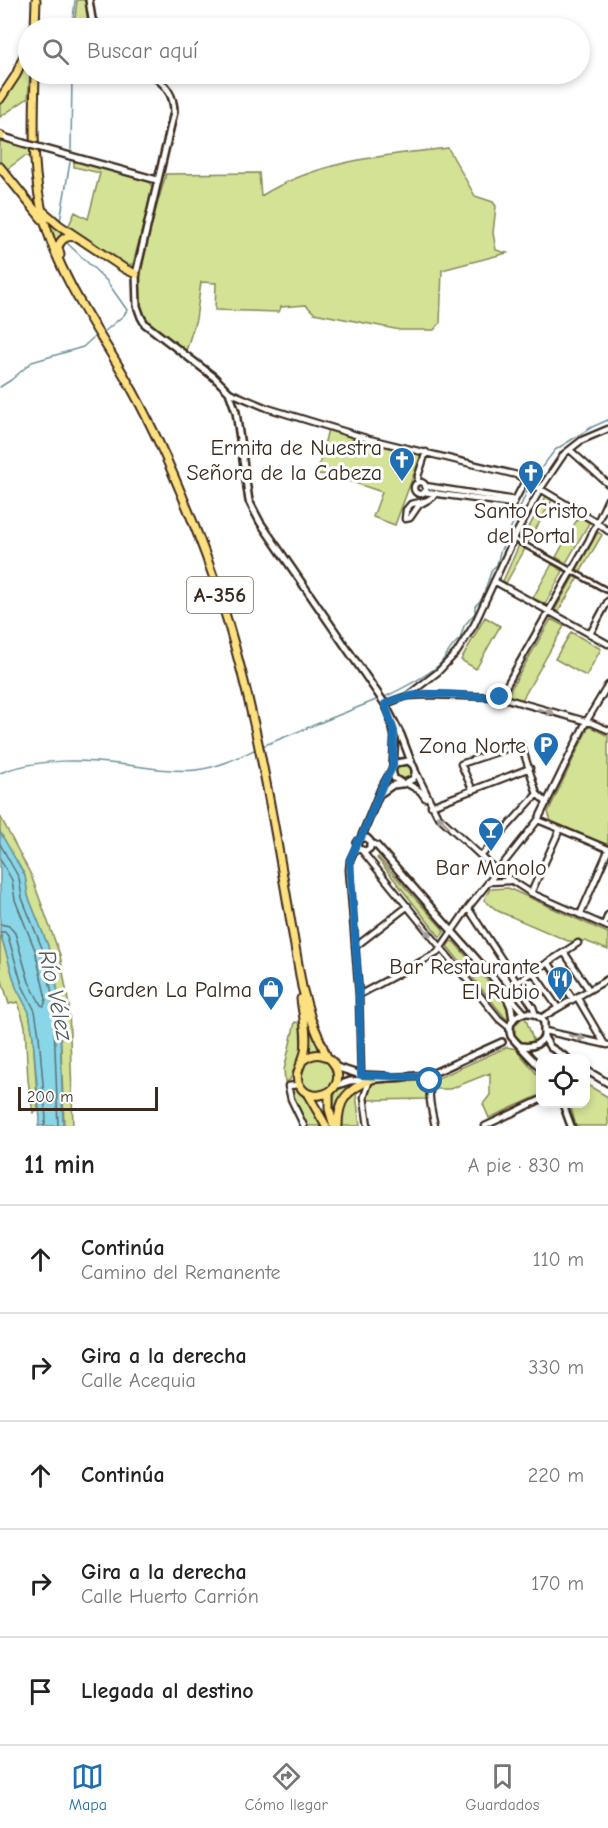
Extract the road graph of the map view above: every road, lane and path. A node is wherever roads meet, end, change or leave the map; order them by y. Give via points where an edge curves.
1 (36, 0) edge
2 (89, 0) edge
3 (35, 18) edge
4 (92, 18) edge
5 (18, 70) edge
6 (35, 84) edge
7 (162, 84) edge
8 (0, 99) edge
9 (0, 135) edge
10 (0, 167) edge
11 (157, 180) junction
12 (40, 204) junction
13 (45, 223) junction
14 (78, 237) junction
15 (136, 274) junction
16 (66, 275) junction
17 (228, 392) junction
18 (608, 429) edge
19 (600, 433) junction
20 (606, 437) dead end
21 (570, 450) junction
22 (426, 452) junction
23 (526, 478) junction
24 (418, 482) junction
25 (608, 484) edge
26 (541, 488) junction
27 (425, 489) junction
28 (436, 493) junction
29 (608, 499) edge
30 (425, 501) junction
31 (514, 502) junction
32 (596, 522) junction
33 (608, 531) edge
34 (514, 539) junction
35 (571, 570) junction
36 (494, 582) junction
37 (608, 591) edge
38 (608, 601) edge
39 (548, 612) junction
40 (590, 634) junction
41 (608, 644) edge
42 (425, 682) junction
43 (608, 685) edge
44 (427, 694) junction
45 (407, 696) junction
46 (500, 697) junction
47 (385, 704) junction
48 (388, 711) junction
49 (586, 722) junction
50 (608, 730) edge
51 (412, 764) junction
52 (393, 768) junction
53 (530, 768) junction
54 (416, 772) junction
55 (404, 783) junction
56 (473, 790) junction
57 (537, 794) junction
58 (379, 795) junction
59 (548, 803) junction
60 (430, 804) junction
61 (538, 820) junction
62 (560, 829) junction
63 (364, 845) junction
64 (608, 850) edge
65 (483, 858) junction
66 (497, 871) junction
67 (512, 881) junction
68 (488, 882) junction
69 (531, 893) junction
70 (408, 906) junction
71 (468, 908) junction
72 (580, 915) junction
73 (608, 915) edge
74 (606, 926) edge
75 (451, 931) junction
76 (578, 943) dead end
77 (355, 947) junction
78 (441, 948) junction
79 (564, 951) junction
80 (548, 962) junction
81 (533, 972) junction
82 (608, 979) edge
83 (515, 984) junction
84 (302, 987) junction
85 (589, 990) junction
86 (504, 991) junction
87 (359, 995) junction
88 (575, 998) junction
89 (558, 1008) junction
90 (524, 1012) junction
91 (535, 1014) junction
92 (541, 1018) junction
93 (513, 1020) junction
94 (511, 1031) junction
95 (545, 1034) junction
96 (514, 1041) junction
97 (502, 1042) junction
98 (606, 1045) edge
99 (521, 1046) junction
100 (560, 1054) edge
101 (327, 1057) junction
102 (301, 1062) junction
103 (536, 1063) edge
104 (336, 1067) junction
105 (590, 1073) edge
106 (434, 1074) junction
107 (361, 1075) junction
108 (416, 1077) junction
109 (372, 1079) junction
110 (608, 1083) edge
111 (299, 1085) junction
112 (335, 1086) junction
113 (429, 1088) junction
114 (351, 1090) junction
115 (329, 1092) junction
116 (307, 1093) junction
117 (364, 1097) junction
118 (536, 1102) edge
119 (564, 1108) edge
120 (304, 1126) edge
121 (326, 1126) edge
122 (336, 1126) edge
123 (368, 1126) edge
124 (435, 1126) edge
125 (485, 1126) edge
126 (571, 1126) edge

1 - 3 main road
2 - 4 street
5 - 8 main road
6 - 12 main road via 34,150
7 - 11 street via 174,103 174,112
9 - 11 street, bridge
10 - 13 main road
11 - 15 street
12 - 13 main road
12 - 14 main road via 46,215
13 - 16 main road, A-356
14 - 15 main road
14 - 16 main road via 63,238 58,247
15 - 17 street via 137,306 146,324
16 - 84 main road, A-356 via 126,379 163,454 219,591 261,753
17 - 22 street via 369,439
17 - 47 street via 238,423 249,501
18 - 19 street
19 - 20 street
19 - 21 street
21 - 25 street
21 - 26 street
22 - 23 street
22 - 24 street
23 - 26 street
23 - 31 street
24 - 27 street
24 - 27 street via 414,490 419,494
26 - 32 street
26 - 34 street
27 - 28 street
27 - 31 street
28 - 30 street
28 - 31 street
29 - 32 street
30 - 30 street via 410,518 405,519 411,504
32 - 33 street
32 - 35 street
34 - 35 street
34 - 36 street
35 - 37 street
35 - 39 street
36 - 39 street
36 - 42 street via 458,652
38 - 40 street
39 - 40 street
39 - 46 street
40 - 41 street
42 - 44 street
42 - 45 street
43 - 49 street
44 - 45 street
44 - 46 street
45 - 47 street
46 -> 49 street
47 - 48 street
48 - 51 street
48 - 52 street via 395,737
49 - 50 street
49 - 59 street
51 - 52 street via 404,760
51 - 54 street
52 - 55 street via 394,778
52 - 58 street
53 - 56 street
53 - 56 street via 522,744 462,764
53 - 57 street
54 - 55 street via 413,779
54 - 60 street
55 - 58 street
55 - 60 street via 420,791
56 - 60 street
57 - 59 street
57 - 65 street
58 - 63 street via 367,823
59 - 61 street
65 -> 60 street via 457,836
61 - 62 street
61 - 66 street
62 - 64 street
62 - 69 street
63 - 70 street
63 - 75 street via 387,859
63 - 77 street via 351,857 349,870
64 - 72 street
65 - 66 street
65 - 68 street via 490,868
66 - 67 street
66 - 68 street
67 - 68 street
67 - 69 street
68 - 71 street
69 - 72 street
70 - 77 street
70 -> 78 street
71 - 75 street
71 - 83 street
72 - 74 street
73 - 74 street
75 - 78 street
75 - 86 street
76 - 79 street
77 - 87 street
78 - 87 street
78 - 94 street
79 - 80 street
79 - 85 street
80 - 81 street
80 - 88 street
81 - 83 street
81 - 89 street
82 - 85 street
83 - 91 street
84 - 101 main road, A-356 via 310,1019
84 - 102 main road, A-356 via 306,1042
85 - 88 street
86 - 90 street
86 - 93 street
87 - 107 street
88 - 89 street
88 - 98 street
89 - 92 street
90 - 91 street
90 - 93 street
91 - 92 street
92 - 95 street
93 - 94 street
94 - 96 street
94 - 97 street
95 -> 98 street
95 - 99 street via 537,1045
95 - 100 street via 550,1047
96 - 97 street
96 - 99 street
97 - 106 street
99 - 103 street
101 - 102 main road via 313,1055
101 - 104 main road, A-356
102 - 111 main road, A-356 via 297,1073
104 - 107 street
104 - 112 main road
105 - 110 street
106 - 108 street
106 - 113 street
107 - 108 street
108 - 109 street
108 - 113 street
109 - 112 street
109 - 114 main road
109 - 117 street
111 - 116 main road
111 - 120 street via 288,1086
112 - 115 main road
113 - 124 street
114 - 117 street
114 - 122 main road via 342,1100
115 - 116 main road
115 - 122 main road via 329,1109
116 - 121 main road
117 - 123 street
118 - 125 street
119 - 126 street

